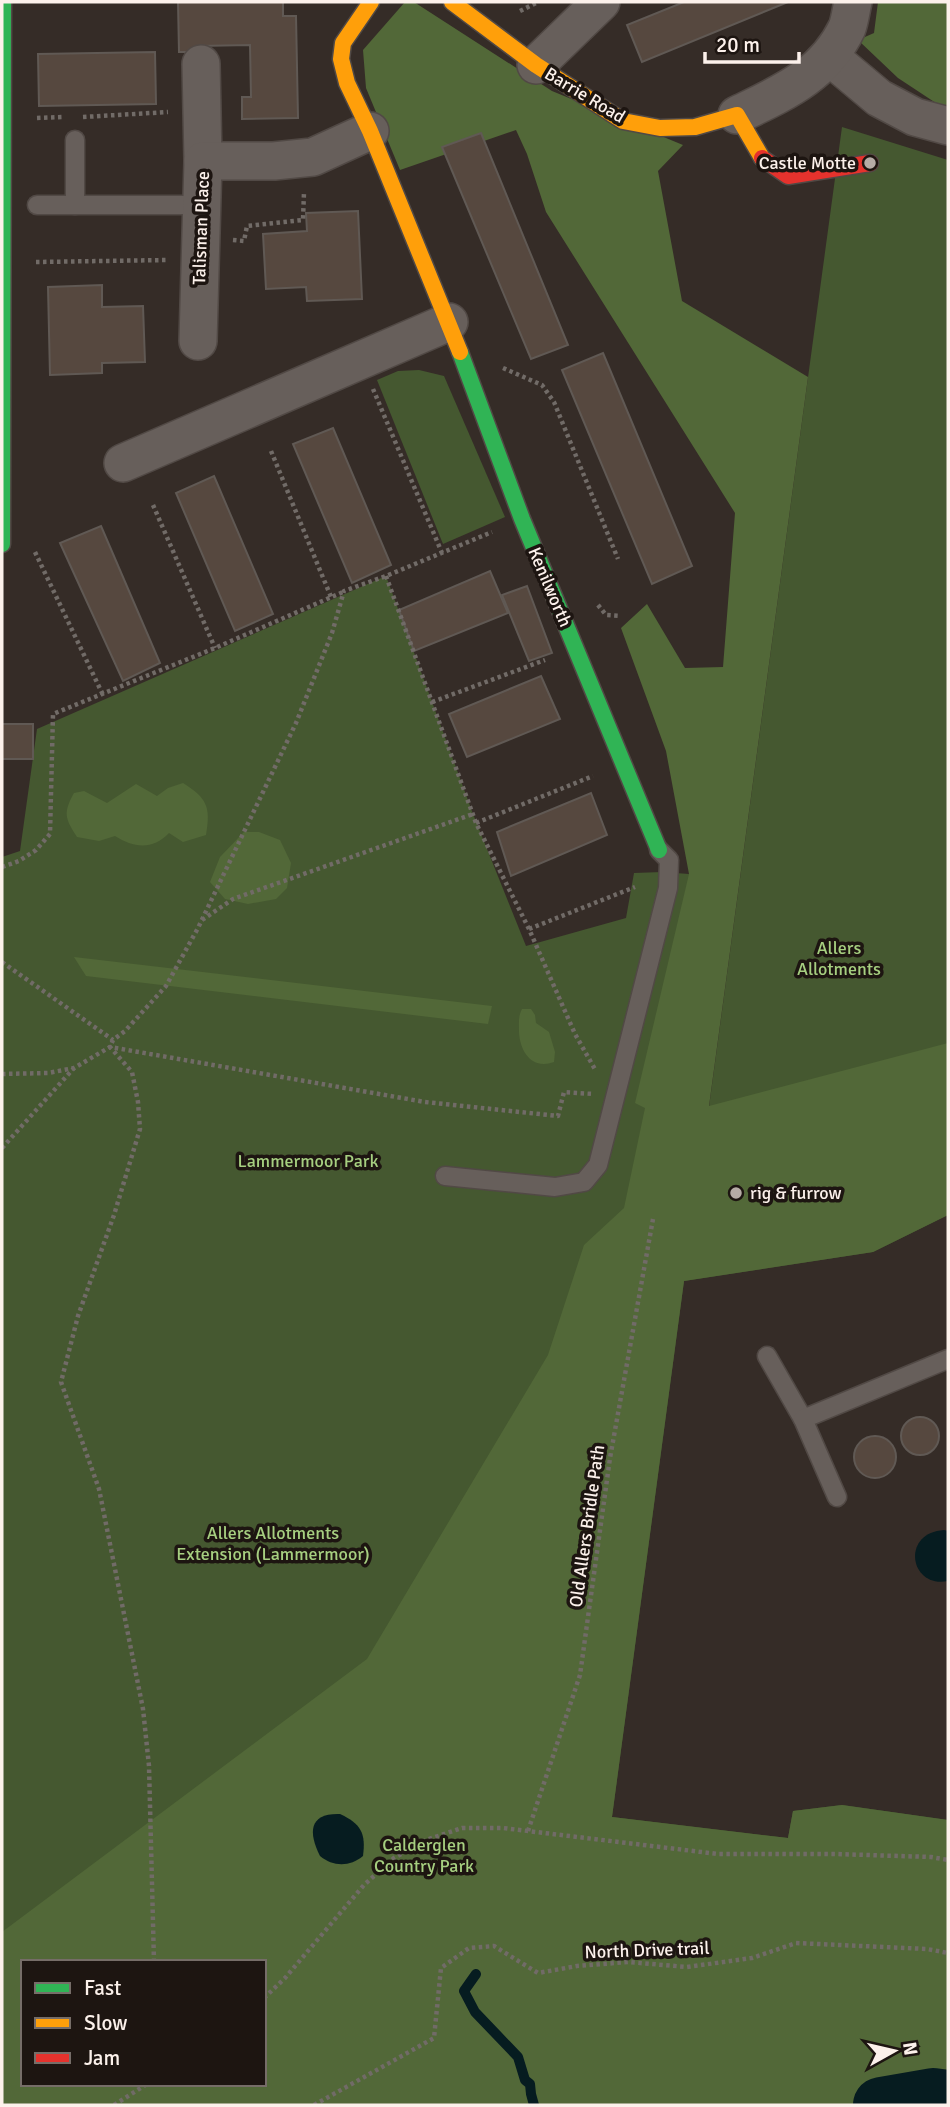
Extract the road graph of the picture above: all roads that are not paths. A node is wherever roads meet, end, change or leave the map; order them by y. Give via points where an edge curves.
1 (3, 2) edge
2 (371, 2) edge
3 (452, 2) edge
4 (601, 2) edge
5 (853, 2) edge
6 (830, 57) junction
7 (201, 64) dead end
8 (536, 65) junction
9 (737, 115) junction
10 (948, 126) edge
11 (370, 131) junction
12 (75, 140) dead end
13 (203, 161) junction
14 (870, 163) dead end
15 (37, 205) dead end
16 (75, 205) junction
17 (3, 219) edge
18 (202, 223) junction
19 (3, 262) edge
20 (449, 322) junction
21 (198, 341) dead end
22 (123, 463) dead end
23 (2, 534) edge
24 (2, 544) edge
25 (659, 850) joint
26 (445, 1176) dead end
27 (767, 1356) dead end
28 (948, 1359) edge
29 (803, 1419) junction
30 (836, 1497) dead end

1 - 17 street
2 - 11 street, Kenilworth via 343,43 341,60
3 - 8 street, Barrie Road
4 - 8 street
5 - 6 street, Barrie Road via 848,26
6 - 9 street, Barrie Road via 793,88
6 - 10 street via 879,98 915,117
7 - 13 street
8 - 9 street, Barrie Road via 623,121 660,128 695,127
9 - 14 street via 762,159 788,176
11 - 13 street, Talisman Place via 313,157
11 - 20 street, Kenilworth
12 - 16 lane
13 - 18 street, Talisman Place
15 - 16 lane
16 - 18 lane
17 - 19 street
18 - 21 street, Talisman Place
19 - 23 street
20 - 22 street
20 - 25 street, Kenilworth via 522,519
23 - 24 street
25 - 26 lane via 669,860 668,887 598,1165 584,1181 555,1187
27 - 29 lane
28 - 29 lane
29 - 30 lane

